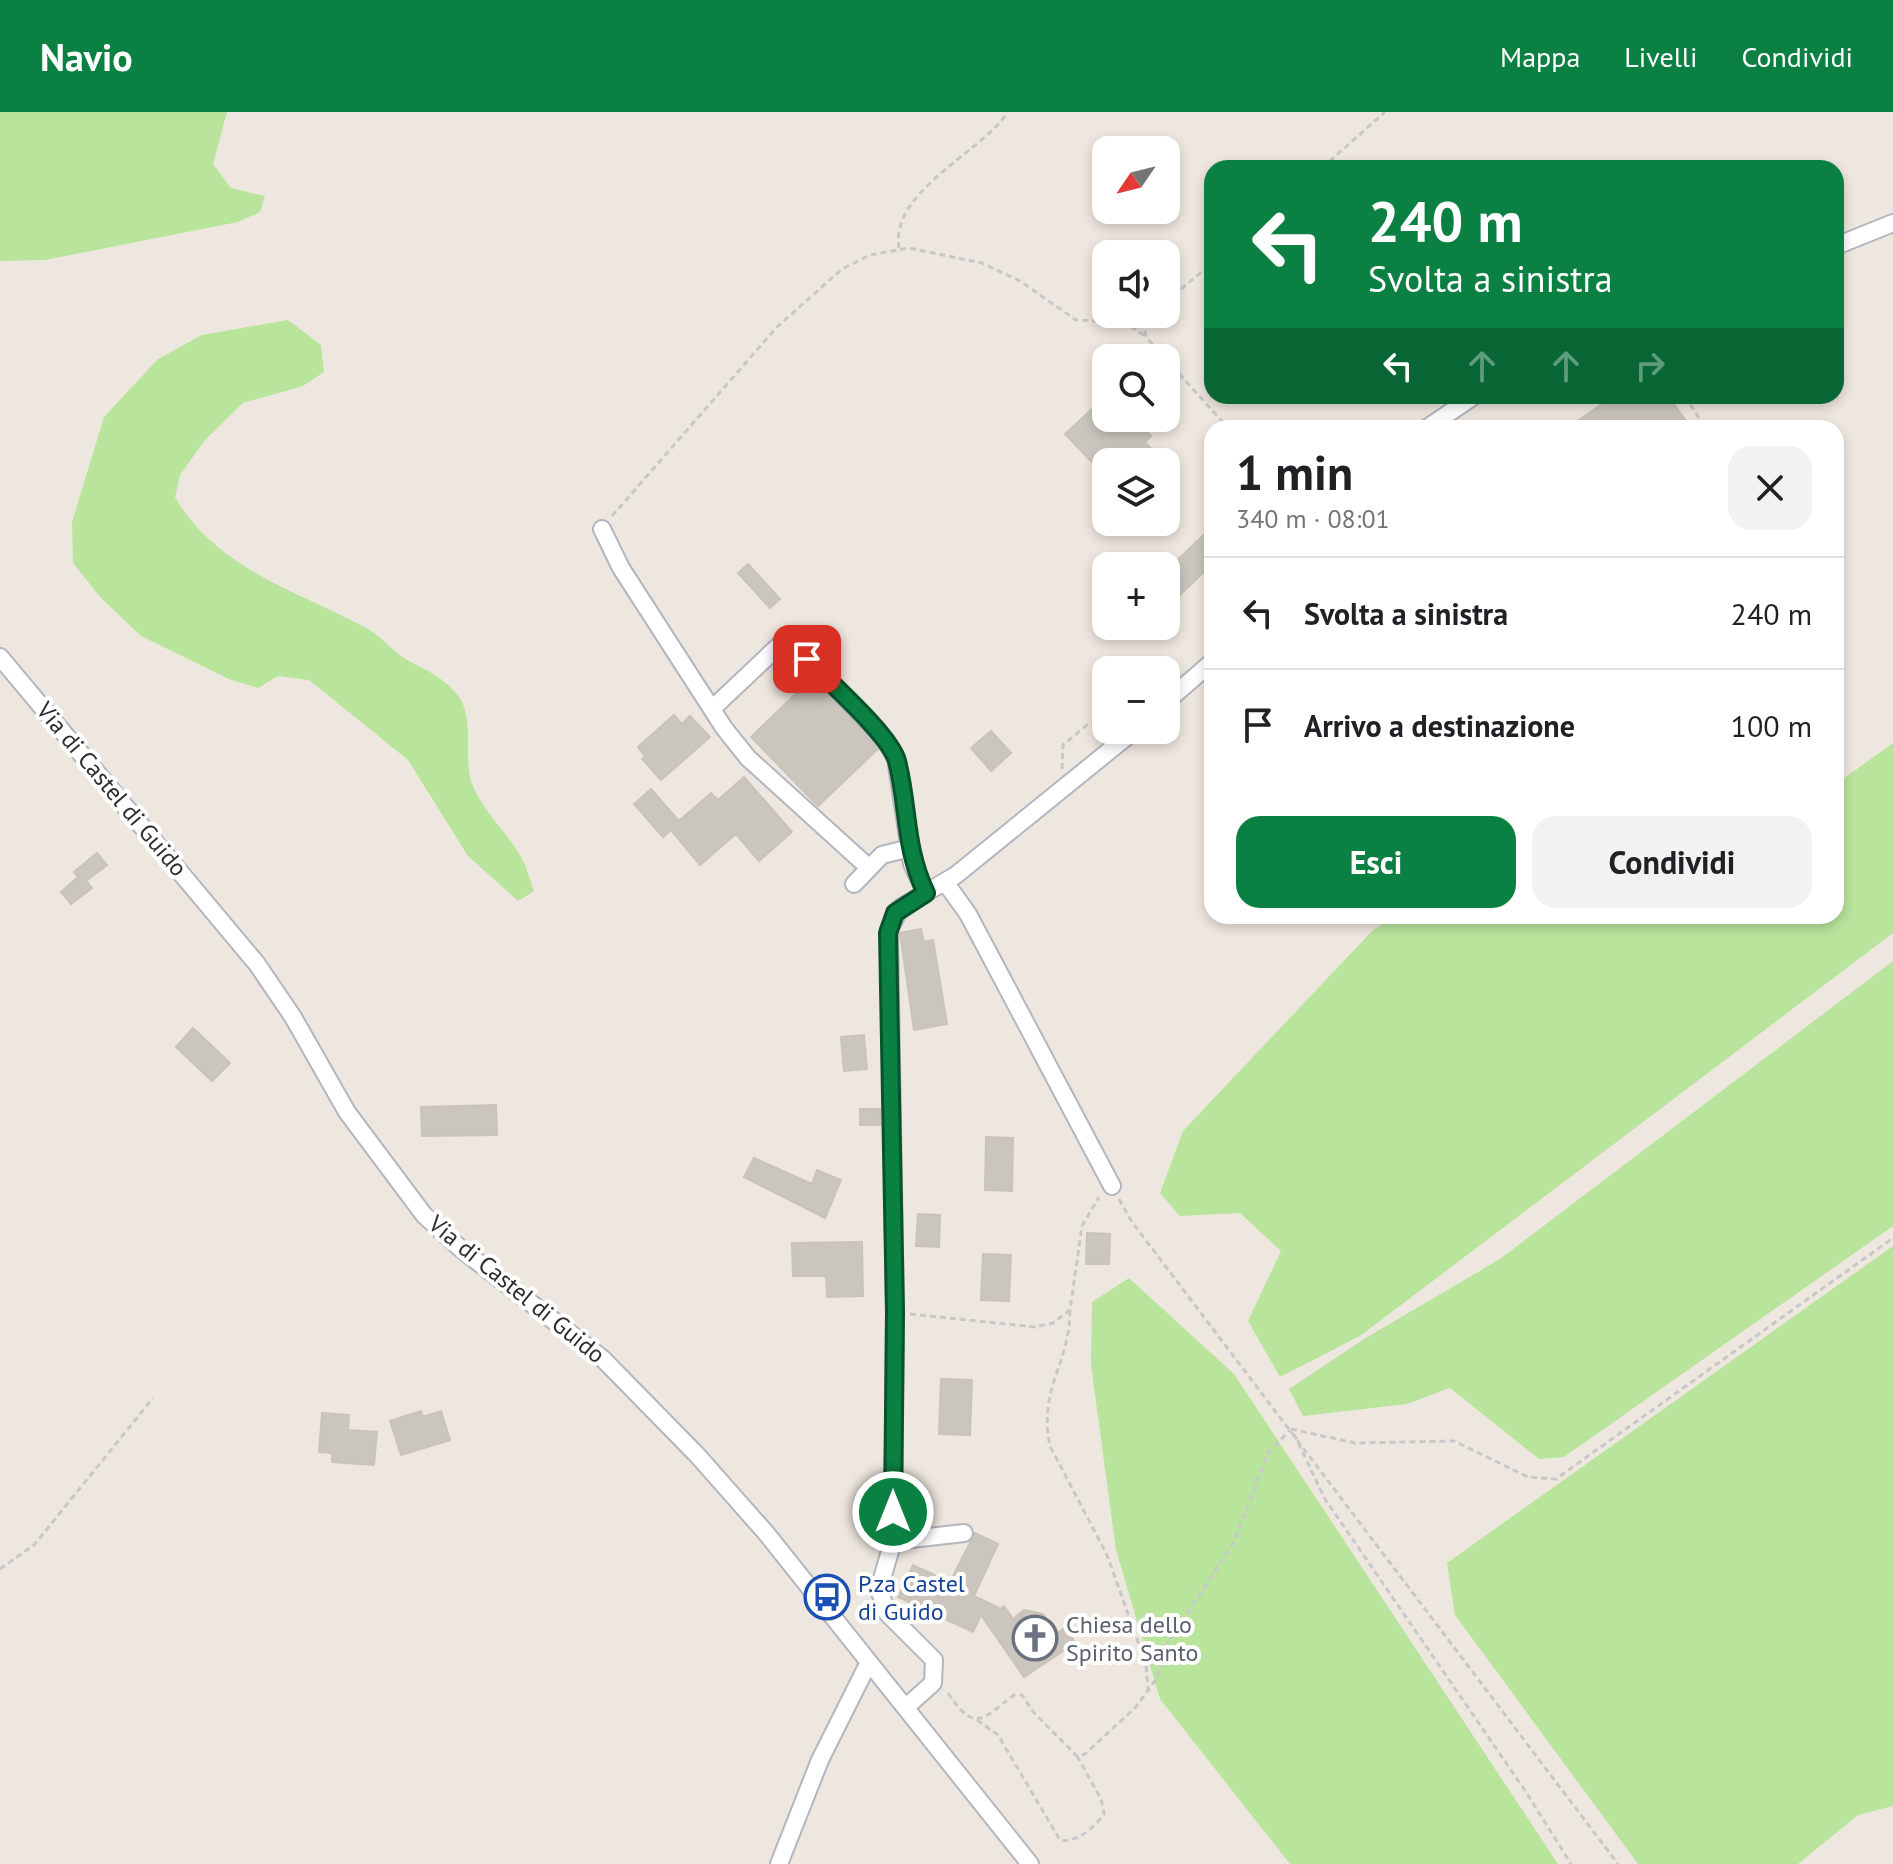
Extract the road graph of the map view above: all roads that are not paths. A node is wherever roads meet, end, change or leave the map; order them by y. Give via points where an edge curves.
1 (1893, 223) edge
2 (1844, 243) edge
3 (1462, 404) edge
4 (1439, 420) edge
5 (602, 529) road end
6 (0, 657) edge
7 (1204, 669) edge
8 (1180, 690) edge
9 (714, 707) junction
10 (1118, 744) edge
11 (910, 848) junction
12 (867, 866) junction
13 (945, 882) junction
14 (854, 884) dead end
15 (926, 893) junction
16 (1112, 1186) road end
17 (964, 1533) dead end
18 (893, 1541) junction
19 (868, 1664) junction
20 (906, 1707) junction
21 (779, 1864) edge
22 (1030, 1864) edge

1 - 2 street
3 - 4 street
5 - 9 street via 621,568
6 - 19 street, Via di Castel di Guido via 257,964 347,1112 424,1215 603,1359 647,1402 766,1533
7 - 8 street
9 - 11 street via 787,638 891,750
9 - 12 street via 748,758
10 - 13 street
11 - 12 street via 882,855
11 - 15 street
12 - 14 street
13 - 15 street
13 - 16 street via 968,914
15 - 18 street via 895,913 888,933
17 - 18 street
18 - 20 street via 879,1589 887,1613 934,1660 933,1683
19 - 20 street, Via di Castel di Guido
19 - 21 street via 820,1760
20 - 22 street, Via di Castel di Guido

